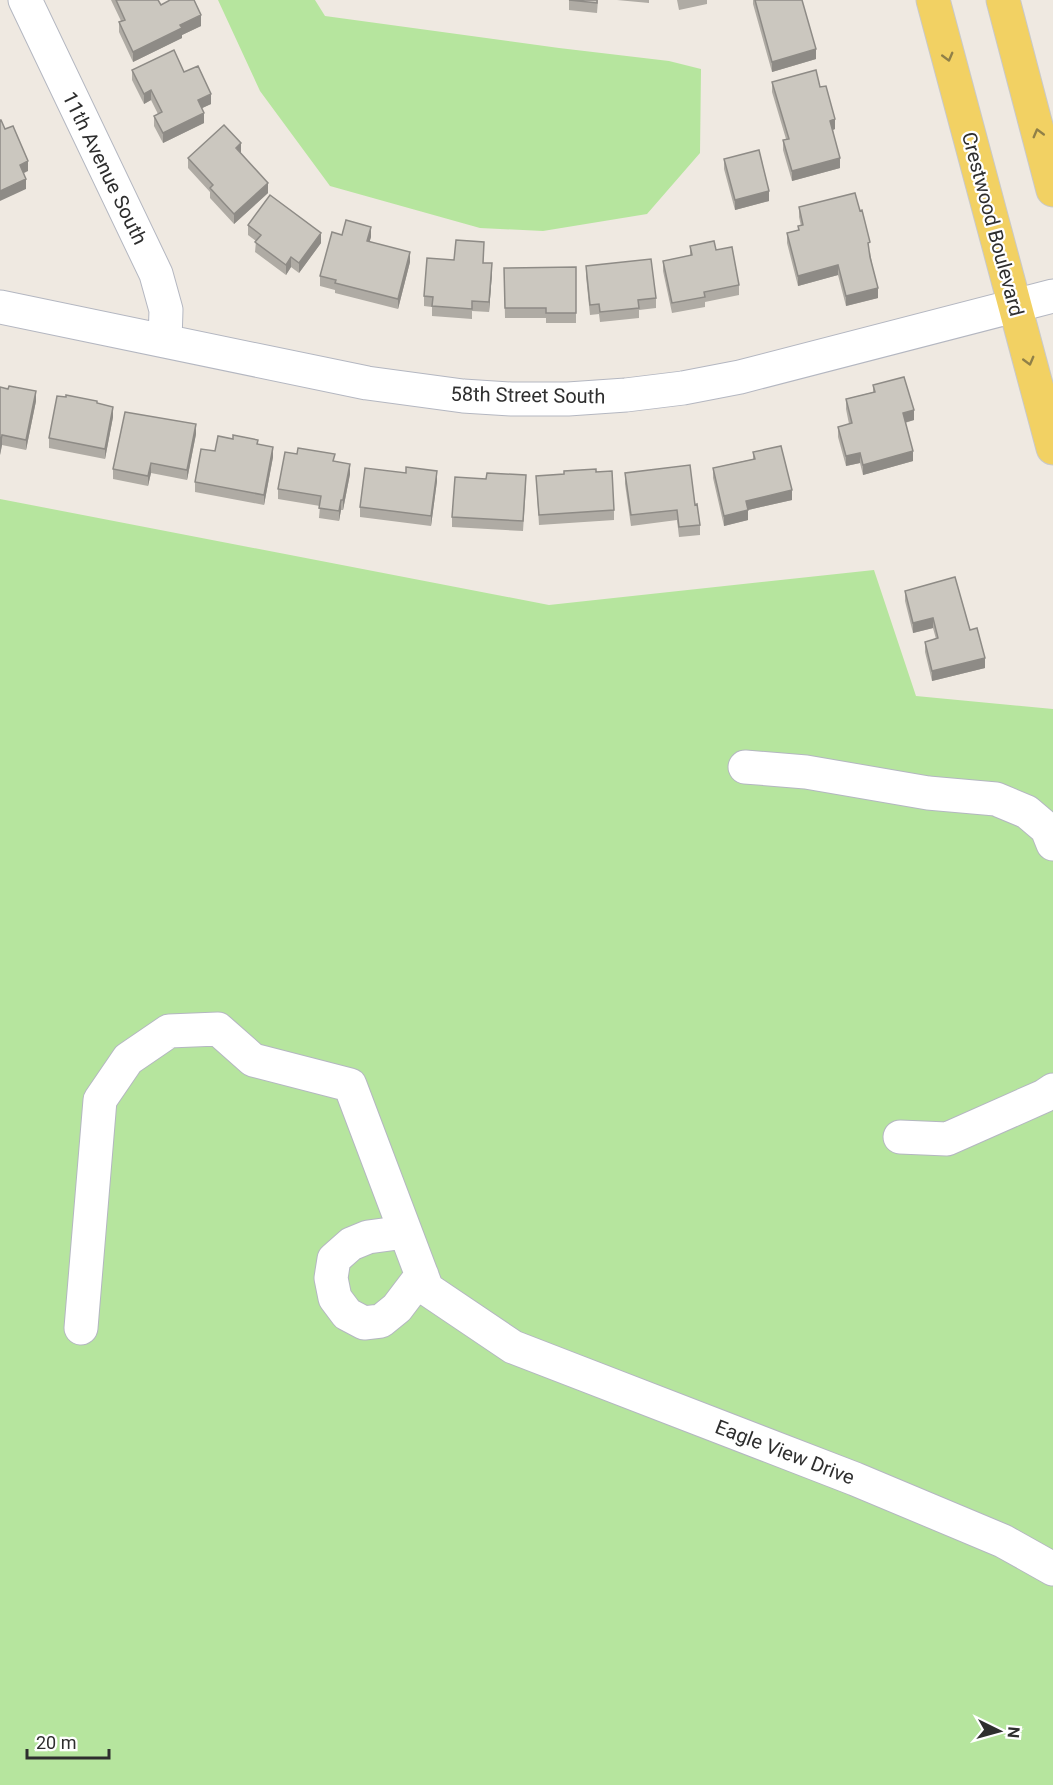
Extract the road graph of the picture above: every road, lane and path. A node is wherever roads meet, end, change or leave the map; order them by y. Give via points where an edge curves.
1 (25, 0) edge
2 (933, 0) edge
3 (1003, 0) edge
4 (1053, 190) edge
5 (1053, 296) edge
6 (1014, 305) junction
7 (0, 307) edge
8 (165, 341) junction
9 (1053, 448) edge
10 (745, 767) dead end
11 (1053, 844) edge
12 (1053, 1090) edge
13 (900, 1137) dead end
14 (405, 1232) junction
15 (422, 1275) junction
16 (81, 1328) dead end
17 (1053, 1569) edge

1 - 8 street, 11th Avenue South via 156,274 166,310
2 -> 6 main road, Crestwood Boulevard
4 -> 3 main road
5 - 6 street, 58th Street South
6 - 8 street, 58th Street South via 740,377 683,388 568,399 492,398 414,390
6 -> 9 main road, Crestwood Boulevard
7 - 8 street, 58th Street South
10 - 11 street via 996,799 1027,812 1047,829
12 - 13 street via 946,1139
14 - 15 street
14 - 15 street via 351,1244 334,1259 331,1278 335,1298 347,1314 364,1323 381,1321 397,1308
14 - 16 street via 350,1085 253,1060 218,1029 169,1030 128,1059 100,1100
15 - 17 street, Eagle View Drive via 427,1289 513,1347 866,1483 1003,1541

